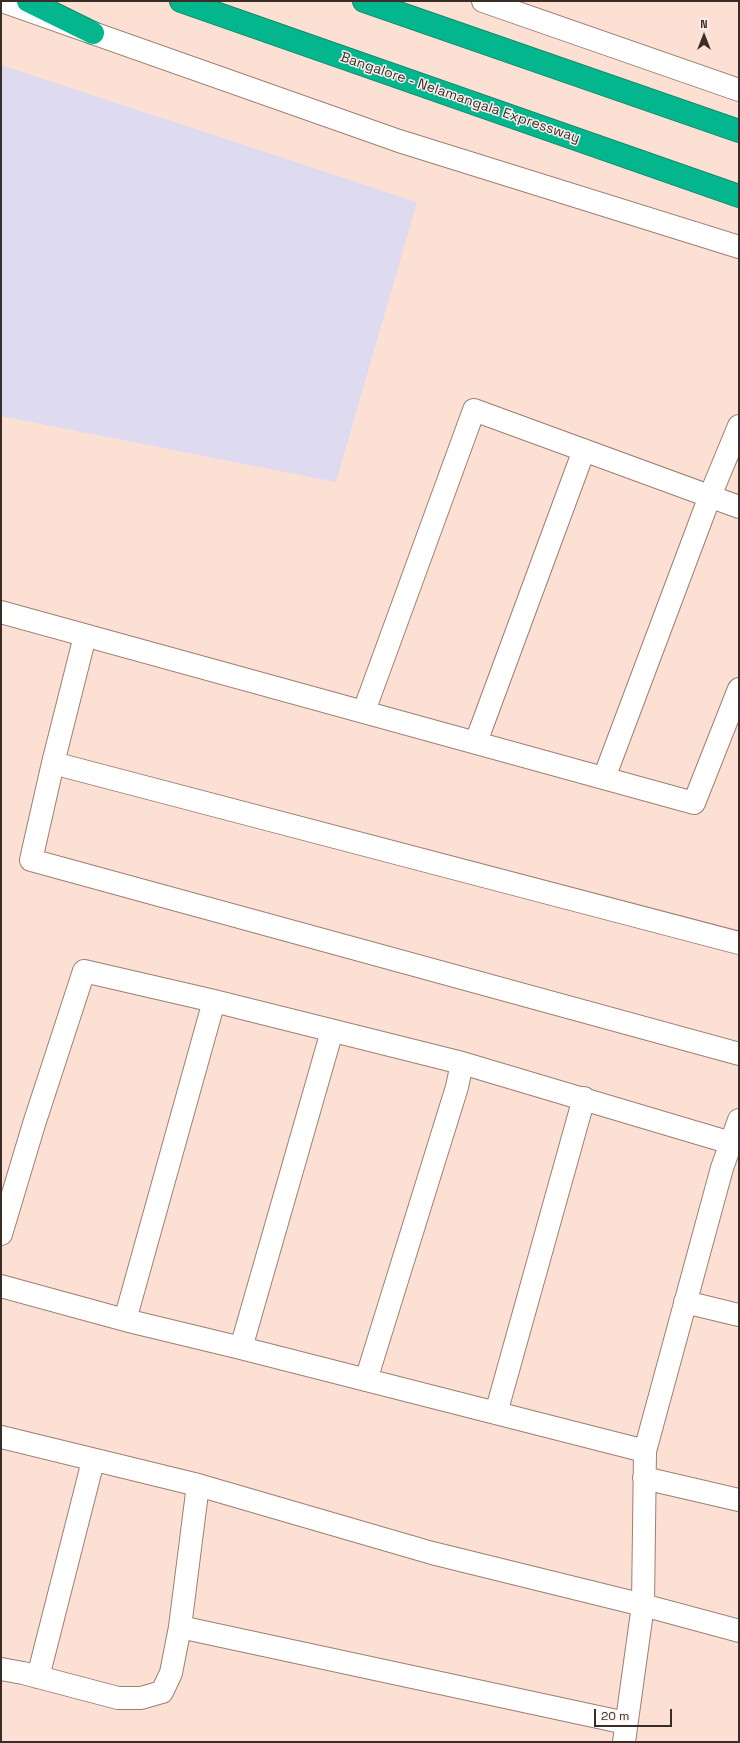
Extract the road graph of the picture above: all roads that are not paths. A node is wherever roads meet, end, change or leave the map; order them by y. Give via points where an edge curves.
1 (2, 1) edge
2 (28, 1) edge
3 (181, 1) edge
4 (364, 1) edge
5 (483, 1) edge
6 (93, 33) junction
7 (739, 90) edge
8 (739, 131) edge
9 (739, 196) edge
10 (739, 247) edge
11 (739, 426) edge
12 (584, 450) junction
13 (710, 496) junction
14 (739, 507) edge
15 (1, 612) edge
16 (85, 636) junction
17 (739, 689) edge
18 (364, 711) junction
19 (476, 742) junction
20 (53, 763) junction
21 (604, 778) junction
22 (739, 943) edge
23 (214, 1001) junction
24 (332, 1031) junction
25 (739, 1054) edge
26 (462, 1063) junction
27 (584, 1098) junction
28 (739, 1120) edge
29 (731, 1143) junction
30 (730, 1170) edge
31 (1, 1234) edge
32 (1, 1286) edge
33 (685, 1302) junction
34 (739, 1315) edge
35 (125, 1320) junction
36 (241, 1348) junction
37 (366, 1380) junction
38 (496, 1412) junction
39 (1, 1437) edge
40 (645, 1451) junction
41 (93, 1461) junction
42 (644, 1478) junction
43 (198, 1485) junction
44 (739, 1500) edge
45 (642, 1605) junction
46 (180, 1627) junction
47 (739, 1631) edge
48 (1, 1669) edge
49 (38, 1677) junction
50 (625, 1732) edge

1 - 6 street
2 - 6 highway
3 - 9 highway, Bangalore - Nelamangala Expressway
4 - 8 highway
5 - 7 street
6 - 10 street via 399,141
11 - 13 street
12 - 13 street
12 - 18 street via 474,410
12 - 19 street
13 - 14 street
13 - 21 street
15 - 16 street
16 - 18 street
16 - 20 street
17 - 21 street via 694,803
18 - 19 street
19 - 21 street
20 - 22 street
20 - 25 street via 31,860
23 - 24 street
23 - 31 street via 84,971
23 - 35 street
24 - 26 street
24 - 36 street
26 - 27 street
26 - 37 street via 457,1087
27 - 29 street
27 - 38 street
28 - 29 street
29 - 30 street
30 - 33 street
32 - 35 street
33 - 34 street
33 - 40 street
35 - 36 street
36 - 37 street
37 - 38 street
38 - 40 street
39 - 41 street
40 - 42 street
41 - 43 street
41 - 49 street
42 - 44 street
42 - 45 street
43 - 45 street via 432,1553
43 - 46 street
45 - 47 street
45 - 50 street
46 - 49 street via 170,1673 162,1692 141,1698 118,1698
46 - 50 street
48 - 49 street

